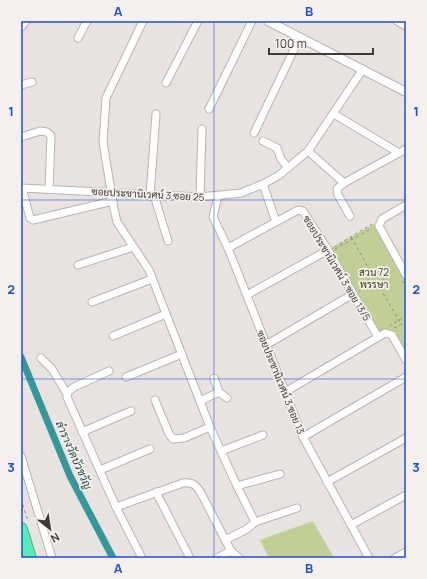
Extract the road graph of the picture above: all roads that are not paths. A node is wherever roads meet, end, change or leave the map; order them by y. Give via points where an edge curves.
1 (26, 21) edge
2 (87, 21) edge
3 (143, 21) edge
4 (198, 21) edge
5 (252, 21) edge
6 (268, 21) edge
7 (398, 21) edge
8 (406, 26) edge
9 (21, 27) edge
10 (300, 37) junction
11 (78, 38) dead end
12 (363, 70) junction
13 (32, 82) dead end
14 (166, 84) dead end
15 (21, 85) edge
16 (406, 92) edge
17 (209, 109) dead end
18 (156, 114) dead end
19 (334, 114) junction
20 (202, 129) dead end
21 (254, 132) dead end
22 (21, 137) edge
23 (263, 141) dead end
24 (406, 149) edge
25 (308, 151) junction
26 (399, 153) junction
27 (288, 168) junction
28 (344, 183) junction
29 (263, 184) junction
30 (21, 188) edge
31 (49, 189) junction
32 (112, 192) junction
33 (152, 196) junction
34 (218, 196) junction
35 (200, 197) junction
36 (113, 201) junction
37 (406, 205) edge
38 (350, 216) dead end
39 (276, 222) junction
40 (168, 241) dead end
41 (132, 247) junction
42 (228, 248) junction
43 (330, 250) junction
44 (78, 265) dead end
45 (401, 266) edge
46 (402, 275) edge
47 (152, 279) junction
48 (353, 294) junction
49 (247, 295) junction
50 (92, 302) dead end
51 (166, 314) junction
52 (113, 336) dead end
53 (378, 337) junction
54 (266, 345) junction
55 (182, 354) junction
56 (41, 358) dead end
57 (406, 360) edge
58 (109, 371) dead end
59 (126, 377) dead end
60 (406, 377) edge
61 (214, 378) dead end
62 (219, 392) junction
63 (285, 392) junction
64 (67, 394) junction
65 (227, 398) dead end
66 (155, 400) dead end
67 (200, 401) junction
68 (131, 410) dead end
69 (210, 427) junction
70 (82, 432) junction
71 (263, 435) dead end
72 (303, 437) junction
73 (406, 438) edge
74 (150, 449) dead end
75 (221, 451) junction
76 (21, 456) edge
77 (100, 470) junction
78 (280, 474) dead end
79 (327, 482) junction
80 (237, 486) junction
81 (156, 492) junction
82 (406, 495) edge
83 (116, 507) junction
84 (297, 508) dead end
85 (255, 522) junction
86 (351, 525) junction
87 (21, 529) edge
88 (226, 540) junction
89 (231, 551) junction
90 (406, 552) edge
91 (30, 558) edge
92 (52, 558) edge
93 (142, 558) edge
94 (190, 558) edge
95 (217, 558) edge
96 (239, 558) edge
97 (369, 558) edge
98 (395, 558) edge

1 - 9 street
2 - 11 street
3 - 32 street via 106,98 103,142
4 - 14 street
5 - 17 street
6 - 10 street
7 - 8 street
10 - 12 street
10 - 21 street
12 - 16 street
12 - 19 street, ซอยประชานิเวศน์ 3 ซอย 25
13 - 15 street
18 - 33 street
19 - 25 street, ซอยประชานิเวศน์ 3 ซอย 25
19 - 26 street
20 - 35 street
22 - 31 street via 40,131 51,136
23 - 27 street via 277,148
24 - 26 street
25 - 27 street, ซอยประชานิเวศน์ 3 ซอย 25
25 - 28 street
26 - 28 street
27 - 29 street, ซอยประชานิเวศน์ 3 ซอย 25
28 - 38 street via 336,192
29 - 34 street, ซอยประชานิเวศน์ 3 ซอย 25 via 241,193
29 - 39 street
30 - 31 street, ซอยประชานิเวศน์ 3 ซอย 25
30 - 36 street via 31,220
31 - 32 street, ซอยประชานิเวศน์ 3 ซอย 25
32 - 33 street, ซอยประชานิเวศน์ 3 ซอย 25
32 - 36 street
33 - 35 street, ซอยประชานิเวศน์ 3 ซอย 25
33 - 40 street
34 - 35 street, ซอยประชานิเวศน์ 3 ซอย 25
34 - 42 street, ซอยประชานิเวศน์ 3 ซอย 13 via 213,217
36 - 41 street via 117,222
37 - 45 street via 382,219 379,226
39 - 42 street, ซอยประชานิเวศน์ 3 ซอย 13/5
39 - 43 street, ซอยประชานิเวศน์ 3 ซอย 13/5 via 298,210 303,211
41 - 44 street
41 - 47 street via 146,265
42 - 49 street, ซอยประชานิเวศน์ 3 ซอย 13
43 - 48 street, ซอยประชานิเวศน์ 3 ซอย 13/5
43 - 49 street
45 - 46 street
47 - 50 street
47 - 51 street
48 - 53 street, ซอยประชานิเวศน์ 3 ซอย 13/5
48 - 54 street
49 - 54 street, ซอยประชานิเวศน์ 3 ซอย 13
51 - 52 street
51 - 55 street
53 - 57 street via 389,333 394,337
53 - 63 street
54 - 63 street, ซอยประชานิเวศน์ 3 ซอย 13
55 - 59 street
55 - 67 street
56 - 64 street via 52,369
58 - 64 street via 74,387
60 - 72 street
61 - 62 street
62 - 65 street
62 - 67 street
63 - 72 street, ซอยประชานิเวศน์ 3 ซอย 13
64 - 70 street
66 - 69 street via 168,434 173,439 184,438
67 - 69 street
68 - 70 street
69 - 75 street
70 - 77 street
71 - 75 street
72 - 79 street, ซอยประชานิเวศน์ 3 ซอย 13
73 - 79 street
74 - 77 street
75 - 80 street
76 - 92 street
77 - 83 street
78 - 80 street
79 - 86 street, ซอยประชานิเวศน์ 3 ซอย 13
80 - 85 street
81 - 83 street
81 - 88 street via 192,482 197,486
81 - 94 street
82 - 86 street
83 - 93 street
84 - 85 street
85 - 88 street
86 - 97 street, ซอยประชานิเวศน์ 3 ซอย 13
87 - 91 highway
88 - 89 street
89 - 95 street
89 - 96 street
90 - 98 street

